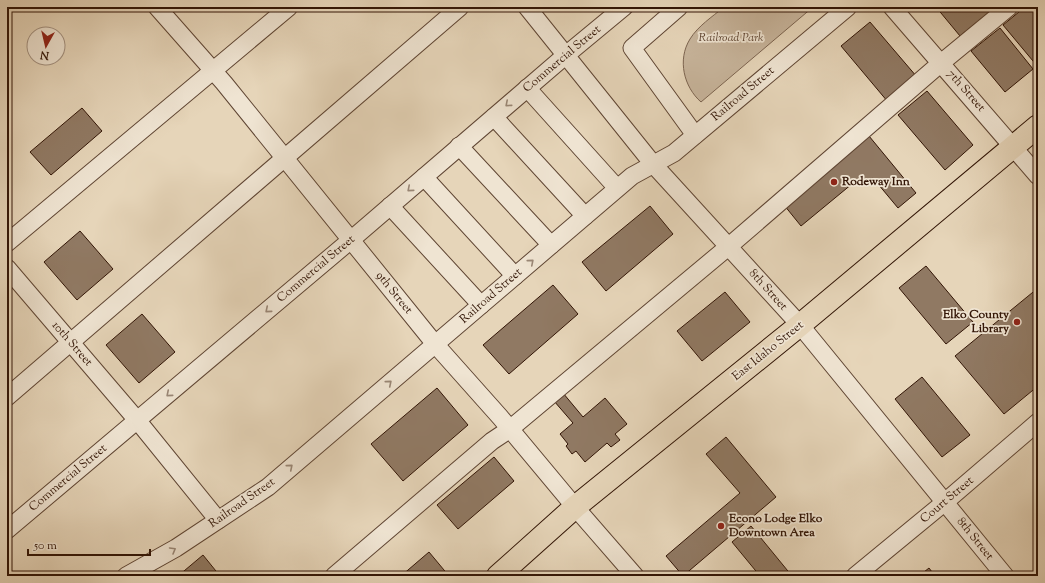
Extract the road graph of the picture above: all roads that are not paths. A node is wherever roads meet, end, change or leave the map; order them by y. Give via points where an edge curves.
1 (157, 7) edge
2 (288, 7) edge
3 (460, 7) edge
4 (527, 7) edge
5 (624, 7) edge
6 (680, 7) edge
7 (848, 7) edge
8 (892, 7) edge
9 (1009, 7) edge
10 (566, 55) junction
11 (941, 63) junction
12 (212, 71) junction
13 (527, 88) junction
14 (494, 117) junction
15 (1038, 126) edge
16 (695, 135) junction
17 (460, 146) junction
18 (1014, 147) junction
19 (284, 157) junction
20 (653, 164) junction
21 (1038, 176) edge
22 (424, 177) junction
23 (617, 188) junction
24 (390, 206) junction
25 (585, 216) junction
26 (352, 240) junction
27 (7, 243) edge
28 (551, 245) junction
29 (728, 247) junction
30 (7, 268) edge
31 (515, 276) junction
32 (481, 305) junction
33 (800, 325) junction
34 (71, 343) junction
35 (436, 344) junction
36 (7, 397) edge
37 (137, 420) junction
38 (1038, 422) edge
39 (510, 429) junction
40 (945, 502) junction
41 (575, 508) junction
42 (218, 520) junction
43 (7, 530) edge
44 (126, 576) edge
45 (334, 576) edge
46 (498, 576) edge
47 (635, 576) edge
48 (855, 576) edge
49 (1005, 576) edge

1 - 12 street, 9th Street
2 - 12 street
3 - 19 street
4 - 10 street, 8th Street
5 - 10 street, Commercial Street
6 - 16 street via 632,48
7 - 16 street, Railroad Street
8 - 11 street, 7th Street
9 - 11 street
10 - 13 street, Commercial Street
10 - 20 street, 8th Street
11 - 18 street, 7th Street
11 - 29 street
12 - 19 street, 9th Street
12 - 27 street
13 -> 14 street, Commercial Street
13 - 23 street
14 - 17 street, Commercial Street
14 - 25 street
15 - 18 main road, East Idaho Street
16 - 20 street, Railroad Street via 674,153
17 - 22 street, Commercial Street
17 - 28 street
18 - 21 street, 7th Street
18 - 33 main road, East Idaho Street
19 - 26 street, 9th Street
19 - 34 street
20 - 23 street, Railroad Street
20 - 29 street, 8th Street
22 -> 24 street, Commercial Street
22 - 31 street
23 - 25 street, Railroad Street
24 - 26 street, Commercial Street
24 - 32 street
25 - 28 street, Railroad Street
26 - 35 street, 9th Street
26 -> 37 street, Commercial Street
31 -> 28 street, Railroad Street
29 - 33 street, 8th Street
29 - 39 street
30 - 34 street, 10th Street
31 - 32 street, Railroad Street
32 - 35 street, Railroad Street
33 - 40 street, 8th Street
33 - 41 main road, East Idaho Street
34 - 36 street
34 - 37 street, 10th Street
35 - 39 street, 9th Street
42 -> 35 street, Railroad Street via 268,486
37 - 42 street, 10th Street
37 - 43 street, Commercial Street
38 - 40 street, Court Street
39 - 41 street, 9th Street
39 - 45 street via 492,441
40 - 48 street, Court Street
40 - 49 street, 8th Street
41 - 46 main road, East Idaho Street
41 - 47 street, 9th Street
44 -> 42 street, Railroad Street via 176,548

